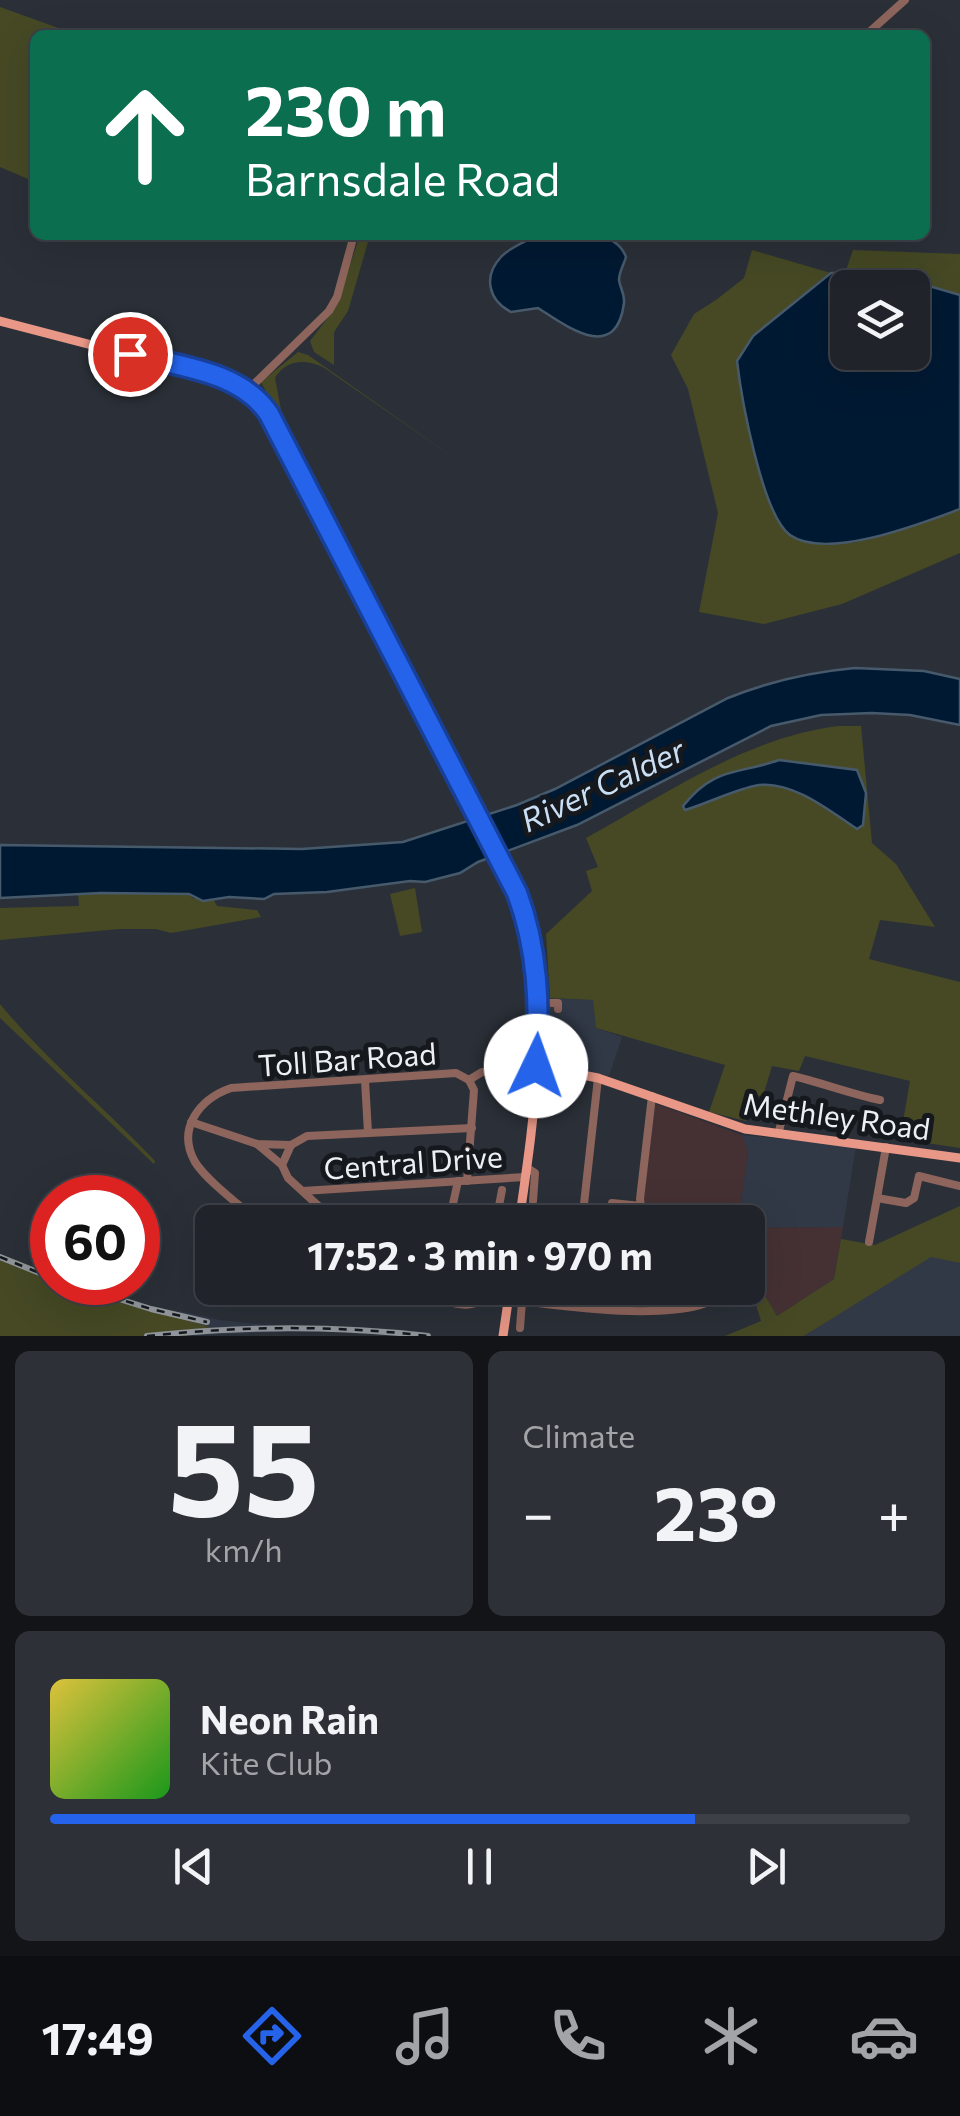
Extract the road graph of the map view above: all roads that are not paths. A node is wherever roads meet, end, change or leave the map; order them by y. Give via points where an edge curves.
1 (905, 0) edge
2 (872, 30) edge
3 (353, 240) edge
4 (0, 321) edge
5 (248, 390) junction
6 (538, 1002) junction
7 (558, 1009) dead end
8 (536, 1066) junction
9 (517, 1071) dead end
10 (598, 1078) junction
11 (365, 1080) junction
12 (469, 1080) junction
13 (652, 1096) junction
14 (880, 1100) dead end
15 (191, 1122) junction
16 (472, 1128) junction
17 (779, 1132) junction
18 (368, 1133) junction
19 (257, 1144) junction
20 (290, 1145) junction
21 (886, 1146) junction
22 (960, 1158) edge
23 (282, 1165) junction
24 (526, 1172) junction
25 (462, 1181) junction
26 (960, 1186) edge
27 (502, 1190) dead end
28 (303, 1191) junction
29 (877, 1198) junction
30 (532, 1201) dead end
31 (240, 1205) edge
32 (318, 1205) edge
33 (455, 1205) edge
34 (499, 1205) edge
35 (526, 1205) edge
36 (584, 1205) edge
37 (641, 1205) edge
38 (869, 1242) dead end
39 (508, 1305) edge
40 (522, 1305) edge
41 (562, 1305) edge
42 (585, 1305) edge
43 (686, 1305) edge
44 (572, 1306) joint
45 (587, 1308) junction
46 (520, 1328) dead end
47 (503, 1336) edge

1 - 2 street
3 - 5 street via 329,312
4 - 5 main road
5 - 6 main road via 288,450 503,866 531,940
6 - 7 street via 558,1003
6 - 8 main road
8 - 10 main road, Methley Road
8 - 24 main road
9 - 12 street, Toll Bar Road via 482,1072
10 - 13 main road, Methley Road
10 - 36 street
11 - 12 street, Toll Bar Road via 456,1073
11 - 15 street, Toll Bar Road via 231,1088 198,1106
11 - 18 street
12 - 16 street
13 - 17 main road, Methley Road via 724,1125
13 - 37 street
14 - 17 street via 793,1076
15 - 19 street
15 - 31 street via 188,1143 196,1164
16 - 18 street
16 - 25 street
17 - 21 main road, Methley Road
18 - 20 street via 307,1136
19 - 20 street
19 - 23 street
20 - 23 street
21 - 22 main road, Methley Road
21 - 29 street
23 - 28 street
24 - 25 street, Central Drive
24 - 30 street via 535,1173
24 - 35 main road
25 - 28 street, Central Drive
25 - 33 street
26 - 29 street via 919,1176 914,1198 906,1203
27 - 34 street
28 - 32 street
29 - 38 street
39 - 47 main road
40 - 46 street
41 - 44 street
42 - 45 street
43 - 45 street via 631,1313
44 - 45 street

